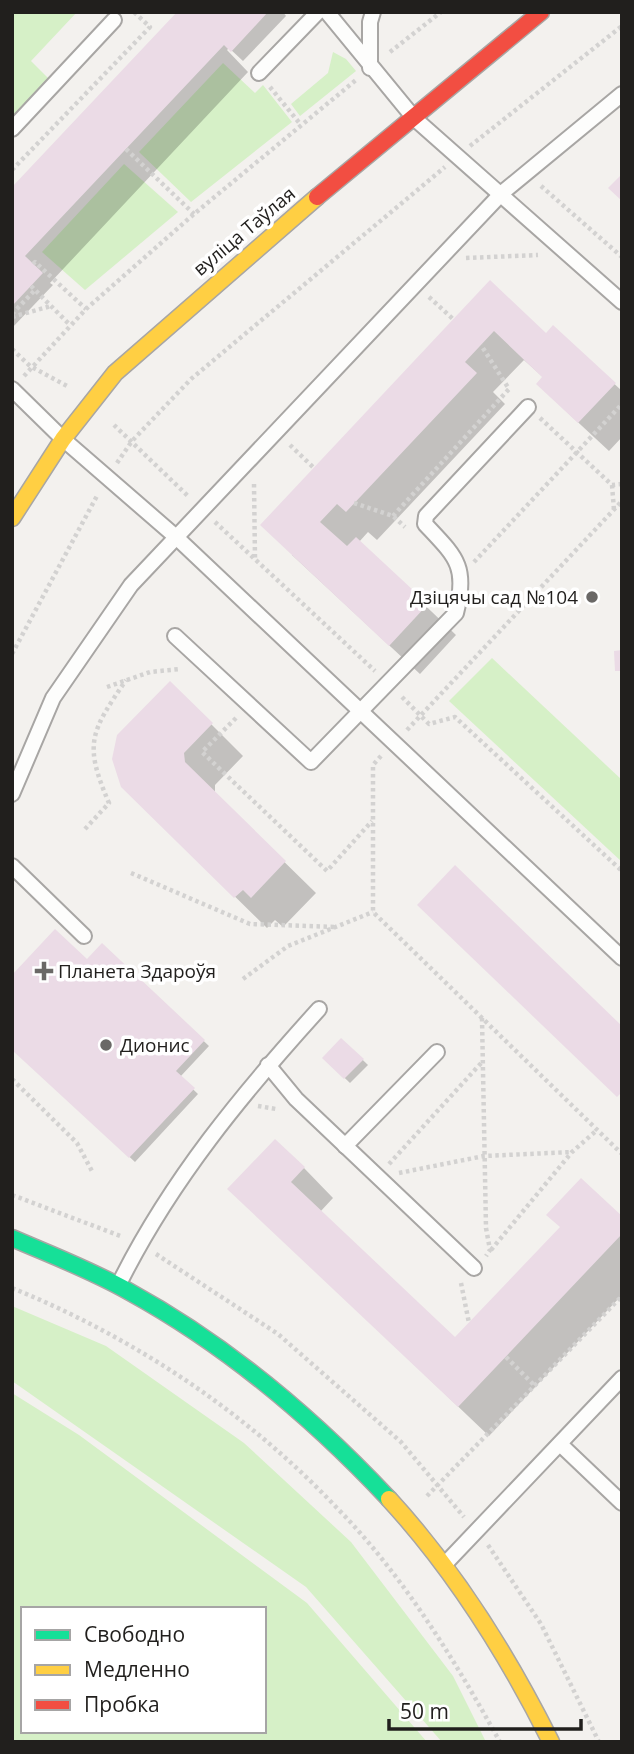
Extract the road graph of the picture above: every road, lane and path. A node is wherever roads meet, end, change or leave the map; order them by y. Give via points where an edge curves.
1 (134, 12) edge
2 (318, 12) edge
3 (327, 12) edge
4 (373, 12) edge
5 (441, 12) edge
6 (541, 12) edge
7 (114, 20) dead end
8 (622, 26) edge
9 (370, 68) junction
10 (259, 73) joint
11 (622, 94) edge
12 (414, 118) junction
13 (301, 125) junction
14 (12, 129) edge
15 (126, 149) dead end
16 (458, 156) junction
17 (12, 170) edge
18 (538, 183) dead end
19 (502, 193) junction
20 (194, 214) junction
21 (538, 247) dead end
22 (468, 249) dead end
23 (622, 257) edge
24 (33, 264) dead end
25 (622, 302) edge
26 (417, 303) dead end
27 (51, 306) junction
28 (86, 309) junction
29 (12, 316) edge
30 (453, 319) dead end
31 (69, 324) junction
32 (481, 345) dead end
33 (12, 349) edge
34 (30, 366) junction
35 (509, 389) junction
36 (13, 390) edge
37 (622, 404) edge
38 (528, 407) junction
39 (63, 439) junction
40 (132, 441) junction
41 (279, 451) dead end
42 (578, 452) junction
43 (314, 468) dead end
44 (108, 476) junction
45 (622, 484) edge
46 (246, 485) dead end
47 (612, 485) junction
48 (354, 503) dead end
49 (201, 509) junction
50 (614, 510) dead end
51 (221, 511) dead end
52 (393, 516) junction
53 (12, 518) edge
54 (213, 520) junction
55 (411, 533) dead end
56 (176, 537) junction
57 (255, 559) junction
58 (461, 577) junction
59 (176, 636) dead end
60 (12, 654) edge
61 (189, 672) dead end
62 (127, 680) junction
63 (388, 683) junction
64 (107, 687) dead end
65 (230, 707) dead end
66 (360, 712) junction
67 (12, 794) edge
68 (373, 820) dead end
69 (85, 830) dead end
70 (12, 866) edge
71 (622, 872) edge
72 (131, 873) dead end
73 (373, 912) dead end
74 (335, 927) junction
75 (84, 936) dead end
76 (622, 958) edge
77 (243, 978) dead end
78 (319, 1009) dead end
79 (482, 1017) dead end
80 (437, 1052) dead end
81 (483, 1060) junction
82 (268, 1065) junction
83 (12, 1079) edge
84 (248, 1116) dead end
85 (285, 1116) dead end
86 (597, 1130) dead end
87 (345, 1146) junction
88 (572, 1152) junction
89 (484, 1156) junction
90 (93, 1173) dead end
91 (377, 1177) junction
92 (12, 1237) edge
93 (163, 1243) dead end
94 (491, 1250) junction
95 (156, 1254) dead end
96 (474, 1268) junction
97 (118, 1285) junction
98 (12, 1288) edge
99 (622, 1296) edge
100 (469, 1323) dead end
101 (506, 1357) dead end
102 (622, 1378) edge
103 (537, 1387) junction
104 (560, 1444) junction
105 (439, 1486) dead end
106 (622, 1503) edge
107 (444, 1565) junction
108 (500, 1742) edge
109 (551, 1742) edge

1 - 17 path via 150,27
2 - 10 lane
3 - 9 lane
4 - 9 lane
5 - 9 path
6 - 12 street, вуліца Таўлая
7 - 14 lane
8 - 16 path
9 - 12 lane
9 - 13 path
10 - 13 path
11 - 19 lane
12 - 16 lane
12 - 39 street, вуліца Таўлая via 166,324 115,373
13 - 20 path
15 - 20 path
16 - 19 lane
16 - 40 path via 191,379
18 - 23 path
19 - 25 lane
19 - 49 lane
20 - 28 path
21 - 22 path via 546,254 459,258
24 - 28 path
26 - 30 path via 426,294
27 - 29 path
27 - 29 path via 33,288
27 - 31 path
28 - 31 path
31 - 34 path
32 - 35 path
33 - 34 path
34 - 36 path
35 - 38 path
35 - 52 path
36 - 39 lane
37 - 42 path
38 - 42 path
38 - 58 lane via 426,516 425,524 459,560
39 - 44 lane
39 - 53 street, вуліца Таўлая
40 - 44 path
40 - 49 path
41 - 43 path via 287,442
42 - 47 path
42 - 58 path
44 - 56 lane
44 - 60 path
45 - 47 path
46 - 57 path via 254,477
47 - 50 path
48 - 52 path
49 - 54 path
49 - 56 lane
51 - 54 path
52 - 55 path
54 - 57 path
56 - 66 lane
56 - 67 lane via 131,585 53,698
57 - 63 path
58 - 63 lane via 456,613
59 - 66 lane via 312,762
61 - 62 path via 180,668
62 - 64 path
62 - 69 path via 94,735 94,768 109,803
63 - 66 lane
63 - 71 path via 429,724 455,717
65 - 68 path via 238,715 202,752 327,871
66 - 76 lane
70 - 75 lane
72 - 74 path via 250,924
73 - 74 path
74 - 77 path via 288,946
78 - 82 lane
79 - 81 path
80 - 87 lane
81 - 89 path
81 - 91 path
82 - 87 lane
82 - 97 lane via 198,1151
83 - 90 path via 77,1143
84 - 85 path via 257,1106 275,1107
86 - 88 path
87 - 91 lane
88 - 89 path
88 - 94 path
89 - 91 path
89 - 94 path
91 - 96 lane
92 - 97 street
93 - 95 path
94 - 96 path
96 - 100 path via 461,1281
97 - 107 street via 262,1380 331,1438 400,1509
98 - 108 path via 122,1339 198,1388 336,1506 397,1578 447,1650
99 - 103 path
101 - 103 path
102 - 104 lane
103 - 105 path
104 - 106 lane
104 - 107 lane
107 - 109 street via 481,1614

